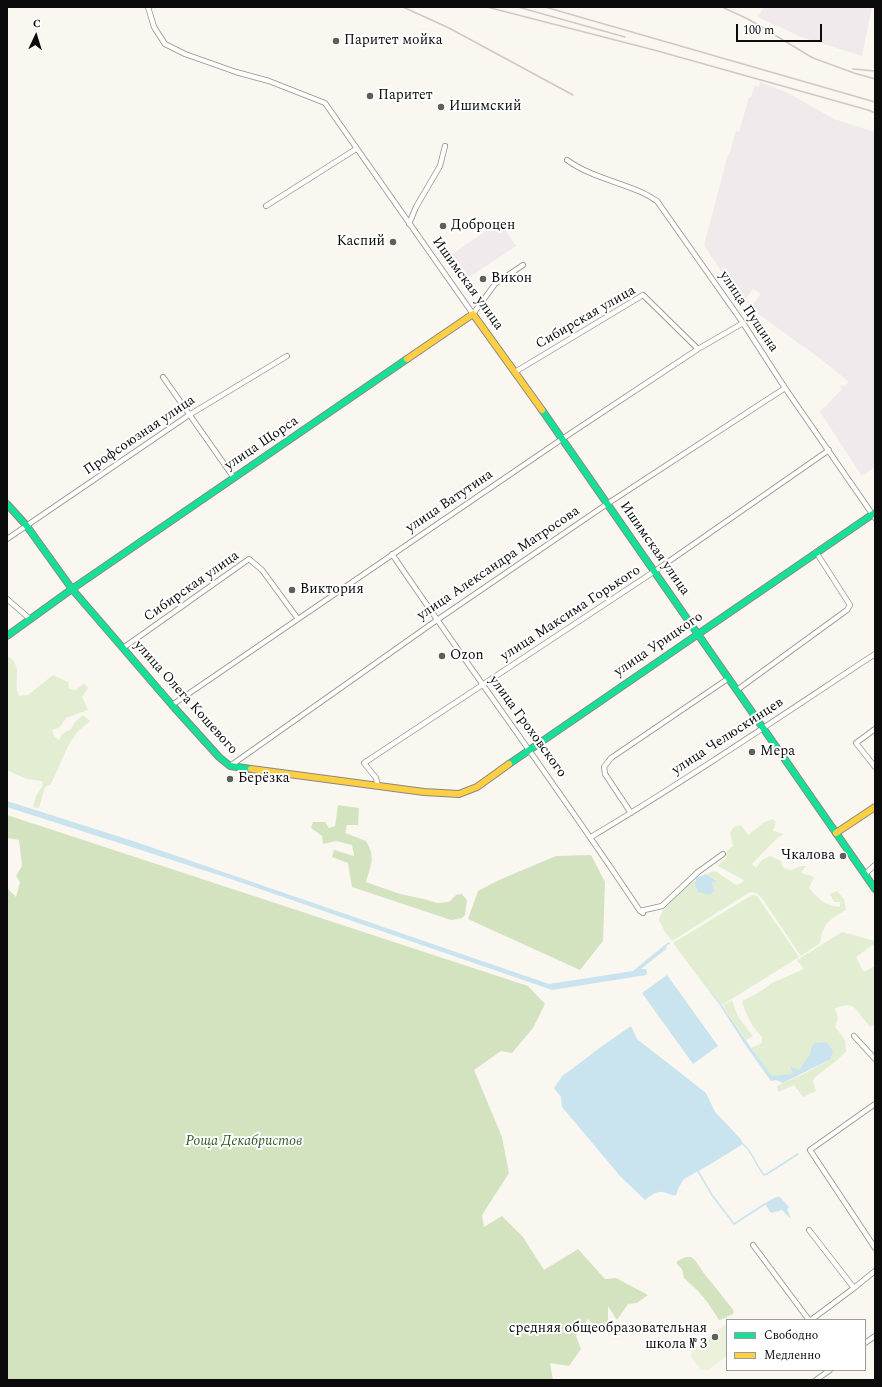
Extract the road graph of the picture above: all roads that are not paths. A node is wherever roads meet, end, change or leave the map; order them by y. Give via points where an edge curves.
1 (148, 7) edge
2 (445, 146) dead end
3 (356, 149) junction
4 (567, 160) dead end
5 (266, 206) dead end
6 (409, 224) junction
7 (523, 265) dead end
8 (473, 314) junction
9 (743, 323) junction
10 (698, 350) junction
11 (287, 356) dead end
12 (515, 372) junction
13 (163, 377) dead end
14 (785, 388) junction
15 (189, 415) junction
16 (562, 439) junction
17 (829, 450) junction
18 (234, 478) junction
19 (7, 504) edge
20 (607, 504) junction
21 (874, 516) edge
22 (26, 525) junction
23 (7, 539) edge
24 (816, 552) junction
25 (392, 554) junction
26 (655, 571) junction
27 (72, 589) junction
28 (7, 599) edge
29 (30, 619) junction
30 (298, 619) junction
31 (437, 620) junction
32 (698, 633) junction
33 (7, 636) edge
34 (123, 648) junction
35 (875, 654) edge
36 (729, 678) junction
37 (483, 685) junction
38 (737, 690) junction
39 (172, 705) junction
40 (763, 728) junction
41 (875, 729) edge
42 (529, 749) junction
43 (230, 766) junction
44 (875, 767) edge
45 (378, 786) junction
46 (459, 794) joint
47 (875, 807) edge
48 (631, 813) junction
49 (836, 833) junction
50 (591, 837) junction
51 (723, 854) dead end
52 (875, 866) edge
53 (865, 874) junction
54 (875, 889) edge
55 (854, 1036) dead end
56 (875, 1060) edge
57 (875, 1104) edge
58 (809, 1230) dead end
59 (753, 1245) dead end
60 (875, 1248) edge
61 (875, 1271) edge
62 (854, 1288) junction
63 (809, 1319) edge
64 (811, 1319) edge
65 (875, 1336) edge
66 (866, 1343) edge
67 (829, 1371) edge
68 (816, 1380) edge

1 - 3 street, Ишимская улица via 154,28 165,44 185,54 269,81 325,103
2 - 6 street via 440,166
3 - 5 street
3 - 6 street, Ишимская улица
4 - 9 street, улица Пущина via 588,173 641,192 657,201
6 - 8 street, Ишимская улица
7 - 8 street, улица Щорса via 495,284
8 - 12 main road, Ишимская улица
8 - 18 main road, улица Щорса
9 - 10 street, улица Ватутина
9 - 14 street, улица Пущина
10 - 12 street, Сибирская улица via 643,295
10 - 16 street, улица Ватутина
11 - 15 street, Профсоюзная улица
12 - 16 main road, Ишимская улица
13 - 15 street
14 - 17 street, улица Пущина
14 - 20 street, улица Александра Матросова
15 - 18 street
15 - 22 street, Профсоюзная улица
16 - 20 main road, Ишимская улица
16 - 25 street, улица Ватутина
17 - 21 street, улица Пущина
17 - 26 street, улица Максима Горького
18 - 27 main road, улица Щорса
19 - 22 main road, улица Олега Кошевого
20 - 26 main road, Ишимская улица
20 - 31 street, улица Александра Матросова
21 - 24 main road, улица Урицкого
22 - 23 street, Профсоюзная улица
22 - 27 main road, улица Олега Кошевого
24 - 32 main road, улица Урицкого
24 - 38 street via 850,605 847,610
25 - 30 street, улица Ватутина
25 - 31 street, улица Гроховского
26 - 32 main road, Ишимская улица
26 - 37 street, улица Максима Горького
27 - 29 main road, улица Щорса
27 - 34 main road, улица Олега Кошевого
28 - 29 street
29 - 33 main road, улица Щорса
30 - 34 street, Сибирская улица via 262,570 249,559
30 - 39 street, улица Ватутина
31 - 37 street, улица Гроховского
31 - 43 street, улица Александра Матросова
32 - 36 main road, Ишимская улица
32 - 42 main road, улица Урицкого
34 - 39 main road, улица Олега Кошевого
35 - 40 street, улица Челюскинцев
36 - 38 main road, Ишимская улица
36 - 48 street via 611,758 604,767 605,774
37 - 42 street, улица Гроховского
37 - 45 street, улица Максима Горького via 364,763 376,778
38 - 40 main road, Ишимская улица
39 - 43 main road, улица Олега Кошевого
40 - 48 street, улица Челюскинцев
40 - 49 main road, Ишимская улица
41 - 44 street via 856,743
42 - 46 main road, улица Урицкого via 477,786
42 - 50 street, улица Гроховского
43 - 45 main road, улица Олега Кошевого
45 - 46 main road, улица Олега Кошевого
47 - 49 main road
48 - 50 street, улица Челюскинцев
49 - 53 main road, Ишимская улица
50 - 51 street, улица Гроховского via 642,912 662,906 698,872
52 - 53 street
53 - 54 main road, Ишимская улица
55 - 56 street
57 - 60 street via 810,1150
58 - 62 street
59 - 63 street
61 - 62 street
62 - 64 street
65 - 66 street
67 - 68 street

